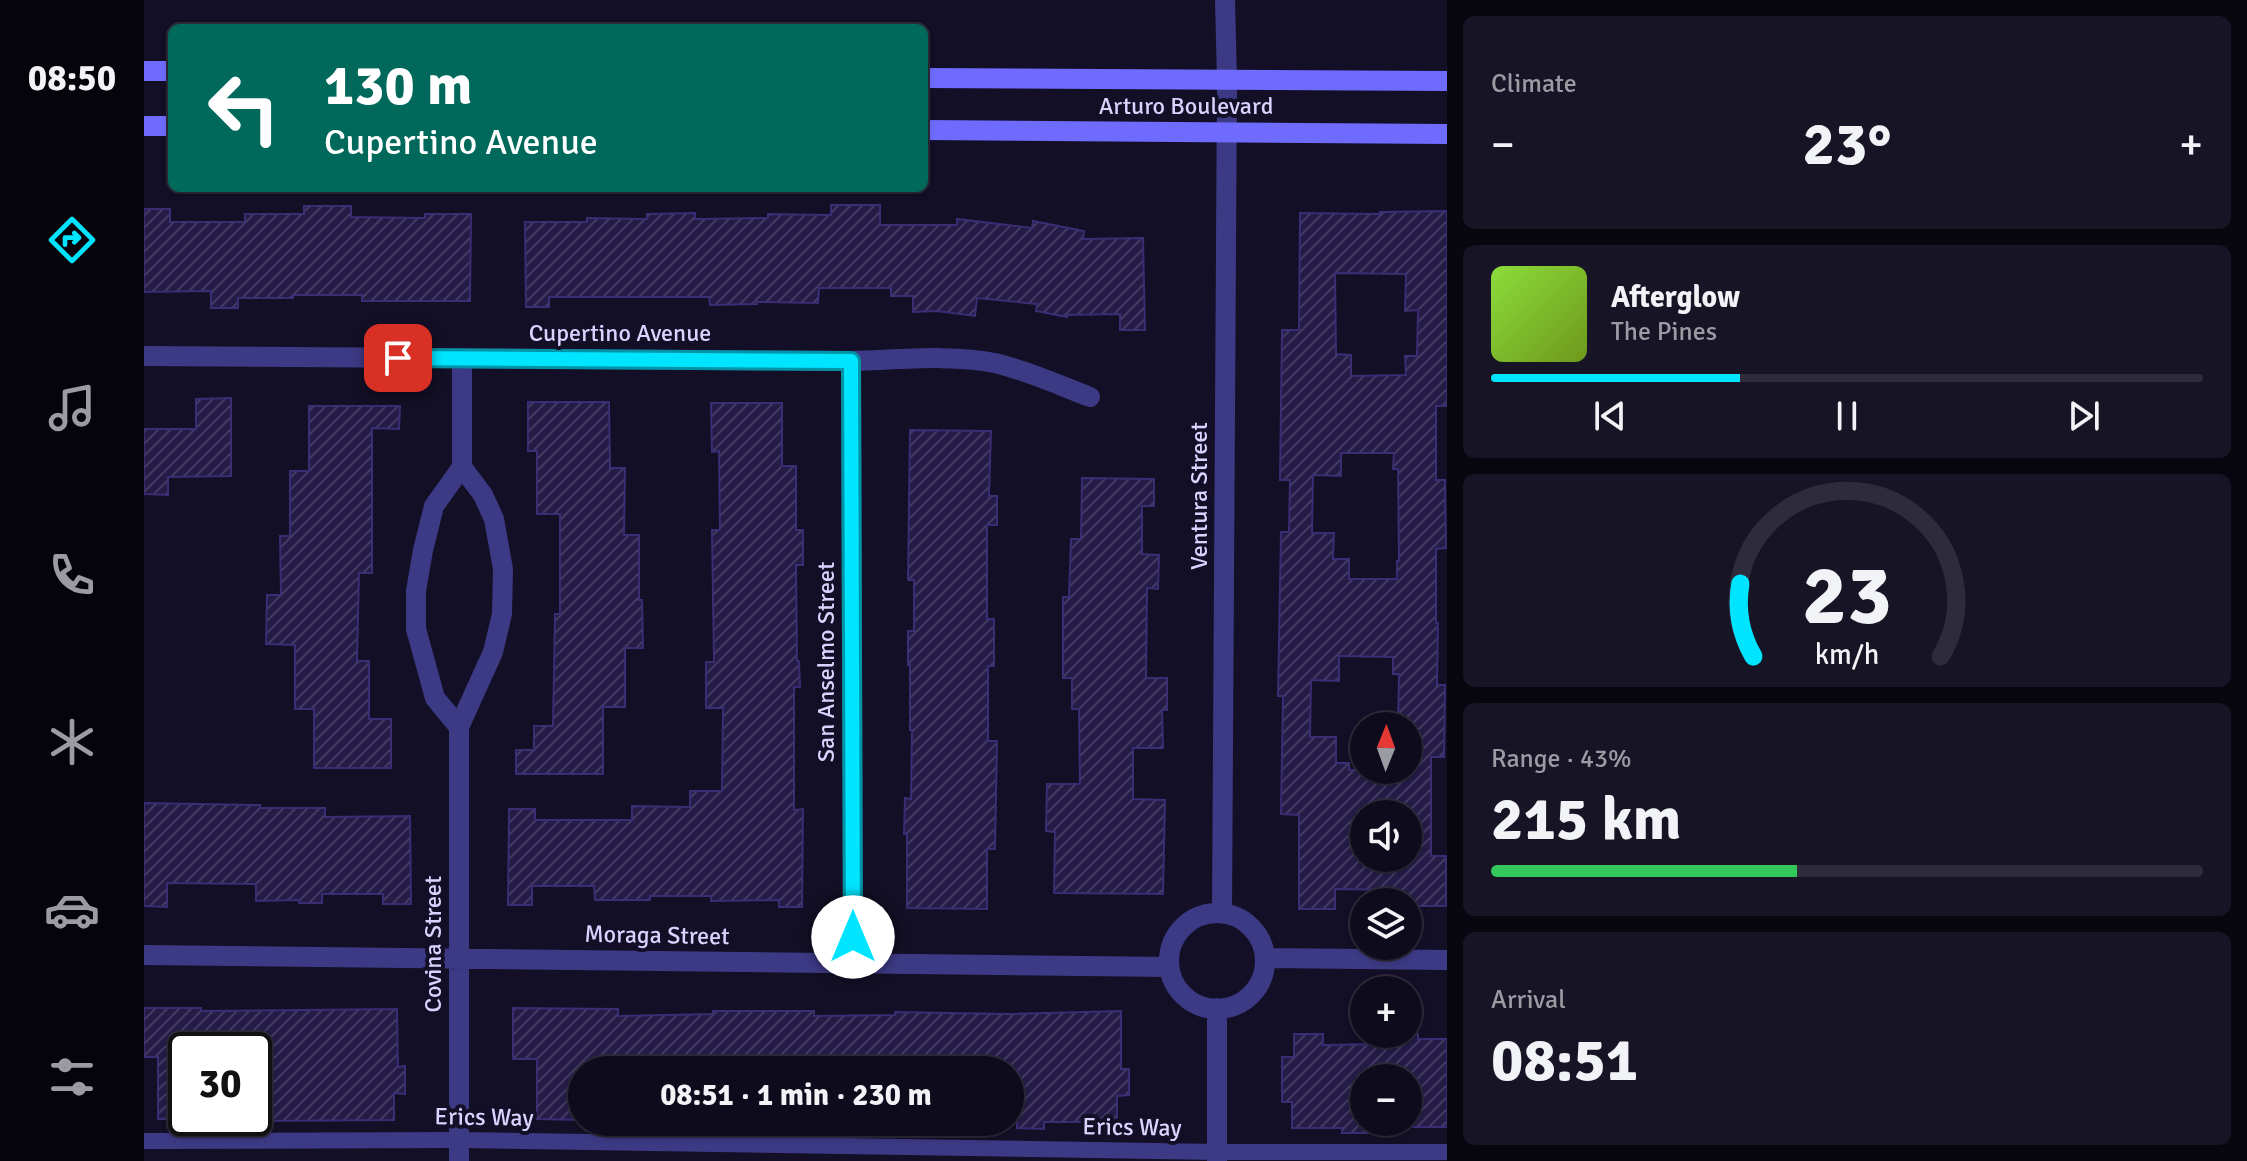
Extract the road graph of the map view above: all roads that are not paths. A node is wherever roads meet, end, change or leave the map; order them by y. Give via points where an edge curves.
1 (1225, 0) edge
2 (144, 71) edge
3 (168, 71) edge
4 (928, 78) edge
5 (1227, 80) junction
6 (1447, 81) edge
7 (144, 126) edge
8 (168, 126) edge
9 (928, 130) edge
10 (1226, 132) junction
11 (1447, 134) edge
12 (144, 356) edge
13 (462, 358) junction
14 (851, 361) junction
15 (1090, 397) dead end
16 (462, 467) junction
17 (459, 727) junction
18 (1222, 912) junction
19 (144, 955) edge
20 (1266, 958) junction
21 (459, 959) junction
22 (1447, 960) edge
23 (853, 963) junction
24 (1169, 967) junction
25 (1217, 1008) junction
26 (144, 1141) edge
27 (459, 1151) edge
28 (1447, 1152) edge
29 (1217, 1156) edge

1 - 5 street, Ventura Street
2 - 3 street
4 - 5 street, Arturo Boulevard
5 - 6 street, Arturo Boulevard
5 - 10 street, Ventura Street
7 - 8 street
9 - 10 street, Arturo Boulevard
10 - 11 street, Arturo Boulevard
10 - 18 street, Ventura Street
12 - 13 street, Cupertino Avenue
13 - 14 street, Cupertino Avenue
13 - 16 street
14 - 15 street, Cupertino Avenue via 994,363
14 - 23 street, San Anselmo Street
16 - 17 street, Covina Street via 494,519 503,569 502,614 493,652
16 - 17 street via 434,506 416,591 416,629 435,698
17 - 21 street, Covina Street
18 - 20 street via 1255,930
18 - 24 street via 1200,915 1183,926 1170,948
19 - 21 street, Moraga Street
20 - 22 street
20 - 25 street via 1264,974 1249,997
21 - 23 street, Moraga Street
21 - 27 street, Covina Street
23 - 24 street, Moraga Street
24 - 25 street via 1180,992 1201,1006
25 - 29 street
26 - 27 lane, Erics Way
27 - 29 lane, Erics Way
28 - 29 lane, Erics Way

